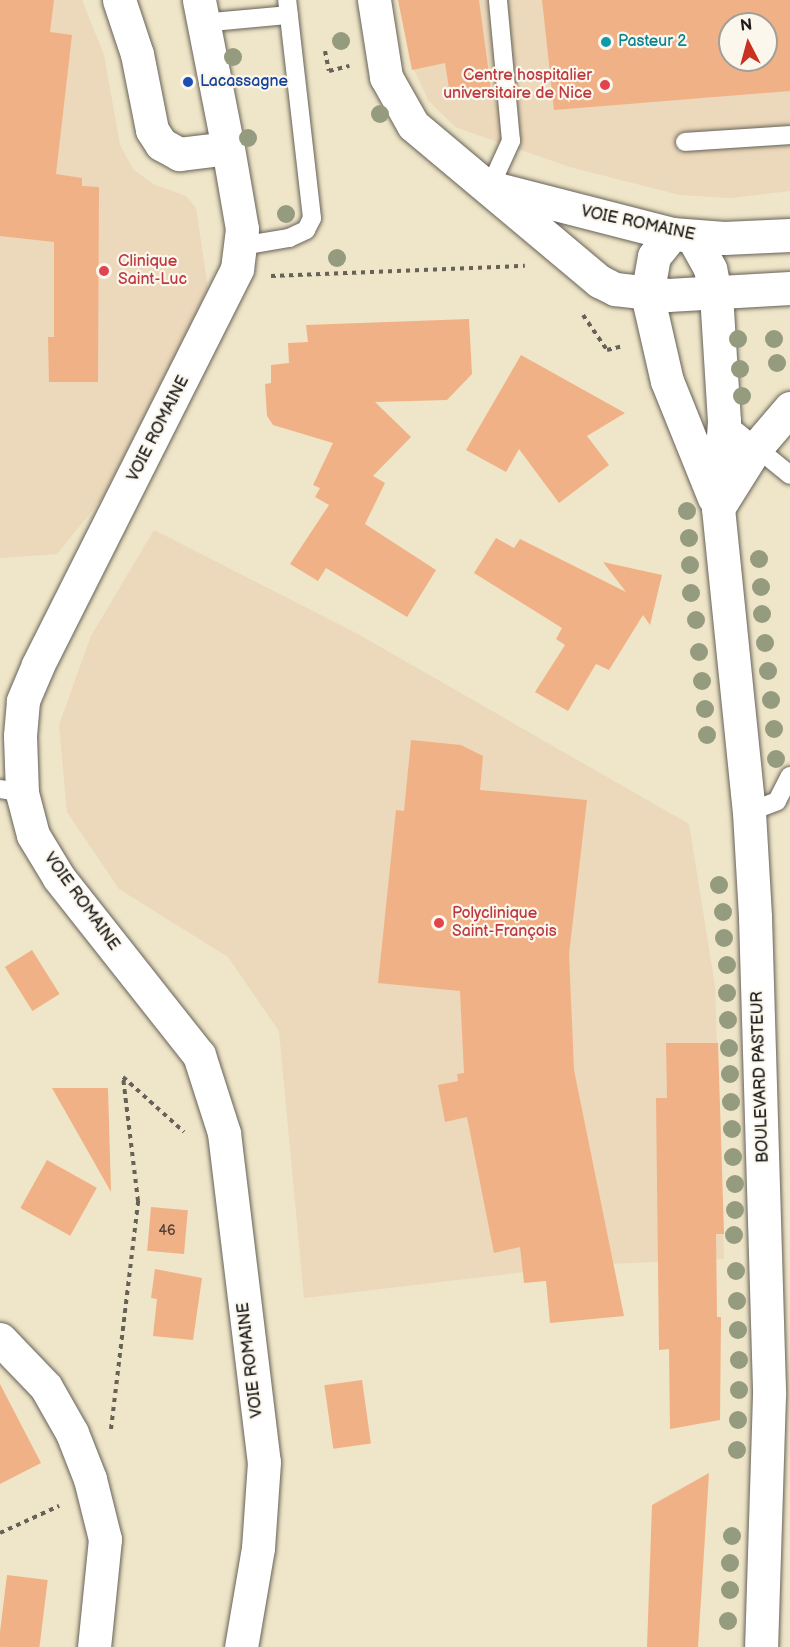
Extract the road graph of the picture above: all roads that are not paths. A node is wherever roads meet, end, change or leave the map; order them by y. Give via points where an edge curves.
1 (119, 0) edge
2 (374, 0) edge
3 (498, 0) edge
4 (288, 7) edge
5 (201, 12) edge
6 (790, 135) edge
7 (686, 142) dead end
8 (228, 148) junction
9 (490, 187) junction
10 (682, 235) junction
11 (790, 235) edge
12 (242, 246) junction
13 (790, 288) edge
14 (648, 294) junction
15 (716, 294) junction
16 (790, 408) edge
17 (724, 421) junction
18 (755, 449) junction
19 (790, 475) edge
20 (718, 508) junction
21 (790, 776) edge
22 (11, 791) edge
23 (749, 812) junction
24 (0, 1340) edge
25 (94, 1647) edge
26 (241, 1647) edge
27 (761, 1647) edge

1 - 8 street via 137,54 155,138 166,149 179,154
2 - 9 street, VOIE ROMAINE via 386,77 402,109 435,147
3 - 9 lane via 511,141
4 - 5 lane
4 - 12 lane via 312,218 306,230 289,238
5 - 8 street, VOIE ROMAINE
6 - 7 lane
8 - 12 street, VOIE ROMAINE
9 - 10 street, VOIE ROMAINE via 611,221
9 - 14 street, VOIE ROMAINE via 549,242 599,281 615,289
10 - 11 street, VOIE ROMAINE
10 - 14 street, BOULEVARD PASTEUR via 654,256
10 - 15 street, BOULEVARD PASTEUR via 710,269
12 - 22 street, VOIE ROMAINE via 237,269 210,329 34,674 22,713
13 - 15 street, VOIE ROMAINE
14 - 15 street, VOIE ROMAINE
14 - 20 street, BOULEVARD PASTEUR via 667,381
15 - 17 street, BOULEVARD PASTEUR
16 - 18 street
17 - 18 lane
17 - 20 street, BOULEVARD PASTEUR
18 - 19 lane
18 - 20 street
20 - 23 street, BOULEVARD PASTEUR
21 - 23 lane via 777,801
22 - 26 street, VOIE ROMAINE via 59,878 175,1020 199,1055 214,1092 224,1133 264,1462 258,1548
23 - 27 street, BOULEVARD PASTEUR via 766,1192 768,1371
24 - 25 street via 46,1387 72,1433 90,1479 105,1539

